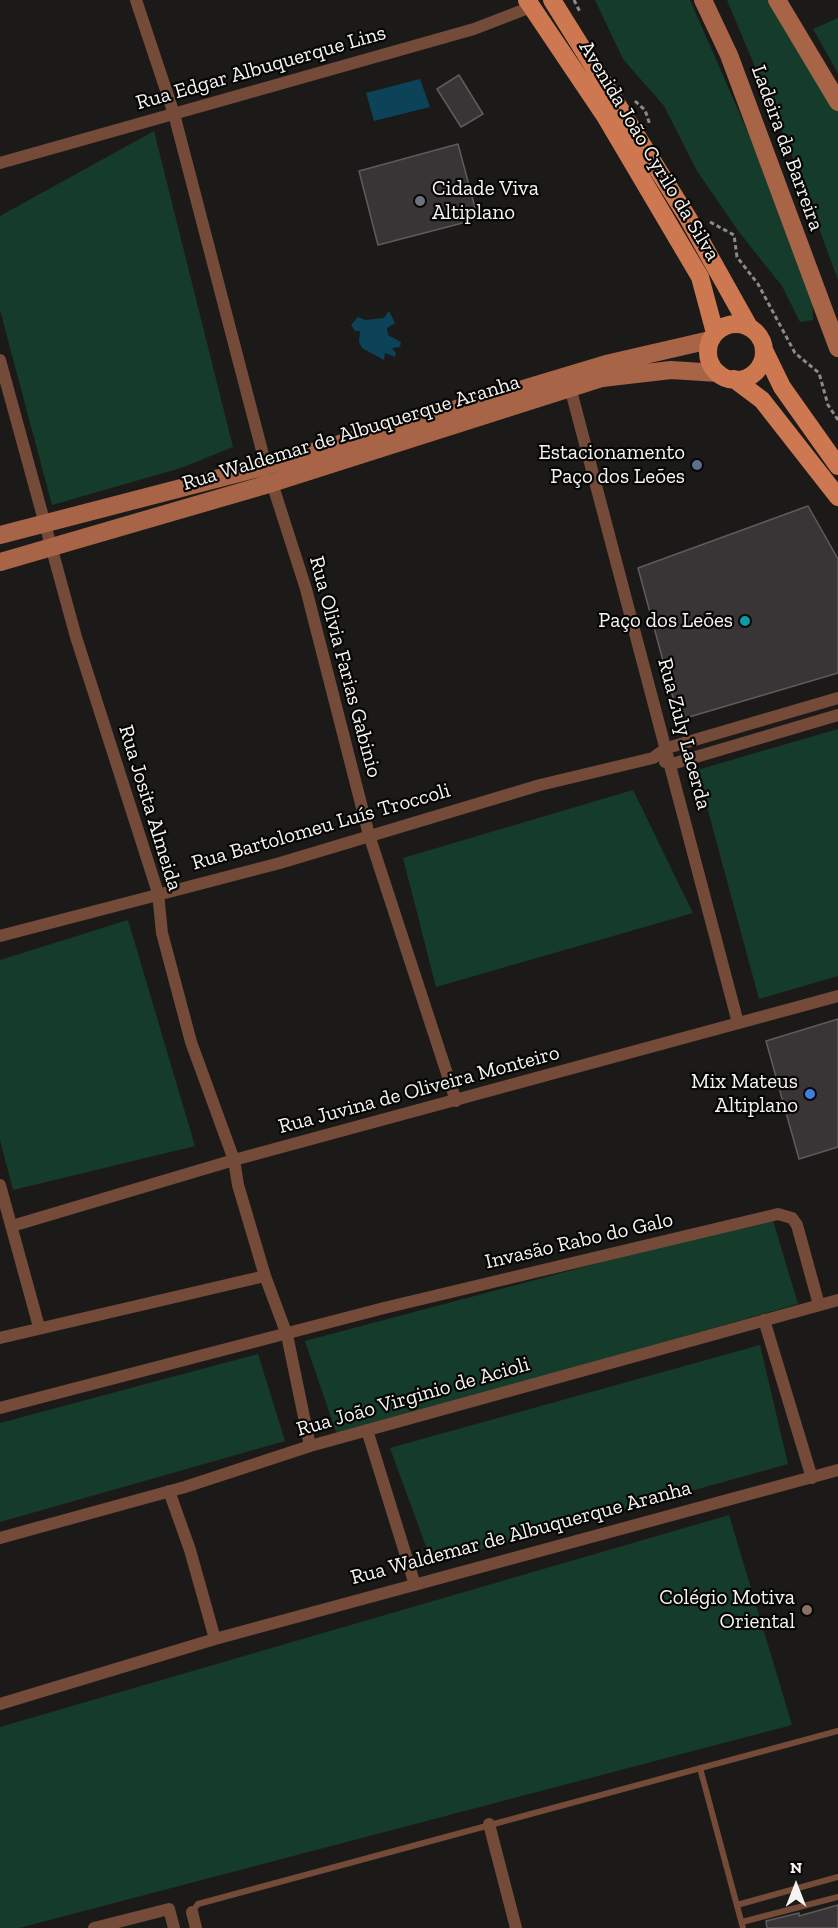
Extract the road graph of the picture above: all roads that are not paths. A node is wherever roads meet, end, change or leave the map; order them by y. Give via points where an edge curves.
1 (136, 0) edge
2 (552, 0) edge
3 (703, 0) edge
4 (777, 0) edge
5 (529, 4) edge
6 (838, 102) edge
7 (174, 114) junction
8 (0, 163) edge
9 (749, 327) junction
10 (713, 337) junction
11 (838, 348) edge
12 (764, 350) junction
13 (0, 360) edge
14 (726, 376) junction
15 (570, 387) junction
16 (838, 466) edge
17 (269, 474) junction
18 (838, 497) edge
19 (43, 523) junction
20 (0, 535) edge
21 (51, 549) junction
22 (0, 562) edge
23 (838, 698) edge
24 (838, 715) edge
25 (668, 748) junction
26 (653, 758) junction
27 (672, 764) junction
28 (369, 835) junction
29 (158, 893) junction
30 (0, 936) edge
31 (838, 996) edge
32 (738, 1023) junction
33 (456, 1101) junction
34 (234, 1160) junction
35 (0, 1185) edge
36 (12, 1226) junction
37 (265, 1276) junction
38 (838, 1300) edge
39 (819, 1305) junction
40 (764, 1320) junction
41 (39, 1327) junction
42 (286, 1335) junction
43 (0, 1338) edge
44 (0, 1408) edge
45 (367, 1430) junction
46 (310, 1446) junction
47 (838, 1470) edge
48 (812, 1478) junction
49 (169, 1491) junction
50 (0, 1538) edge
51 (415, 1585) junction
52 (215, 1639) junction
53 (0, 1704) edge
54 (838, 1731) edge
55 (700, 1768) junction
56 (489, 1824) junction
57 (838, 1877) edge
58 (838, 1897) edge
59 (737, 1905) junction
60 (192, 1912) joint
61 (743, 1925) edge
62 (94, 1928) edge
63 (174, 1928) edge
64 (196, 1928) edge
65 (516, 1928) edge

1 - 7 street, Rua Olivia Farias Gabinio
2 - 9 main road, Avenida João Cyrilo da Silva via 687,218
3 - 11 street, Ladeira da Barreira via 729,55
4 - 6 street
5 - 7 street, Rua Edgar Albuquerque Lins via 474,29
5 - 10 main road, Avenida João Cyrilo da Silva via 605,116 700,277
7 - 8 street, Rua Edgar Albuquerque Lins
7 - 17 street, Rua Olivia Farias Gabinio
9 - 10 main road via 731,324
9 - 12 main road via 757,333
10 - 14 main road via 709,358
10 - 17 street via 606,364
12 - 14 main road via 759,368 744,378
12 - 16 main road via 782,387
13 - 19 street, Rua Josita Almeida
14 - 15 street, Rua Waldemar de Albuquerque Aranha via 671,369 602,378
14 - 18 main road via 762,400
15 - 17 street, Rua Waldemar de Albuquerque Aranha
15 - 25 street, Rua Zuly Lacerda
17 - 19 street
17 - 21 street, Rua Waldemar de Albuquerque Aranha
17 - 28 street, Rua Olivia Farias Gabinio via 306,590
19 - 20 street
19 - 21 street, Rua Josita Almeida
21 - 22 street, Rua Waldemar de Albuquerque Aranha
21 - 29 street, Rua Josita Almeida
23 - 25 street, Rua Bartolomeu Luís Troccoli
24 - 27 street
25 - 26 street, Rua Bartolomeu Luís Troccoli
25 - 27 street, Rua Zuly Lacerda
26 - 27 street
26 - 28 street, Rua Bartolomeu Luís Troccoli via 540,785
27 - 32 street, Rua Zuly Lacerda
28 - 29 street, Rua Bartolomeu Luís Troccoli via 280,863
28 - 33 street, Rua Olivia Farias Gabinio
29 - 30 street, Rua Bartolomeu Luís Troccoli
29 - 34 street, Rua Josita Almeida via 162,933 191,1042
31 - 32 street, Rua Juvina de Oliveira Monteiro
32 - 33 street, Rua Juvina de Oliveira Monteiro
33 - 34 street, Rua Juvina de Oliveira Monteiro
34 - 36 street, Rua Juvina de Oliveira Monteiro
34 - 37 street, Rua Josita Almeida
35 - 36 street
36 - 41 street
37 - 41 street
37 - 42 street, Rua Josita Almeida
38 - 39 street, Rua João Virginio de Acioli
39 - 40 street, Rua João Virginio de Acioli
39 - 42 street, Invasão Rabo do Galo via 797,1225 792,1218 778,1214
40 - 45 street, Rua João Virginio de Acioli
40 - 48 street
41 - 43 street
42 - 44 street, Invasão Rabo do Galo
42 - 46 street, Rua Josita Almeida
45 - 46 street, Rua João Virginio de Acioli
45 - 51 street
46 - 49 street, Rua João Virginio de Acioli
47 - 48 street, Rua Waldemar de Albuquerque Aranha
48 - 51 street, Rua Waldemar de Albuquerque Aranha
49 - 50 street, Rua João Virginio de Acioli
49 - 52 street
51 - 52 street, Rua Waldemar de Albuquerque Aranha
52 - 53 street, Rua Waldemar de Albuquerque Aranha
54 - 55 lane
55 - 56 lane
55 - 59 lane
56 - 60 lane via 198,1904
56 - 65 street
57 - 59 lane
58 - 61 lane
59 - 61 lane
60 - 64 street
62 - 63 street via 169,1909

